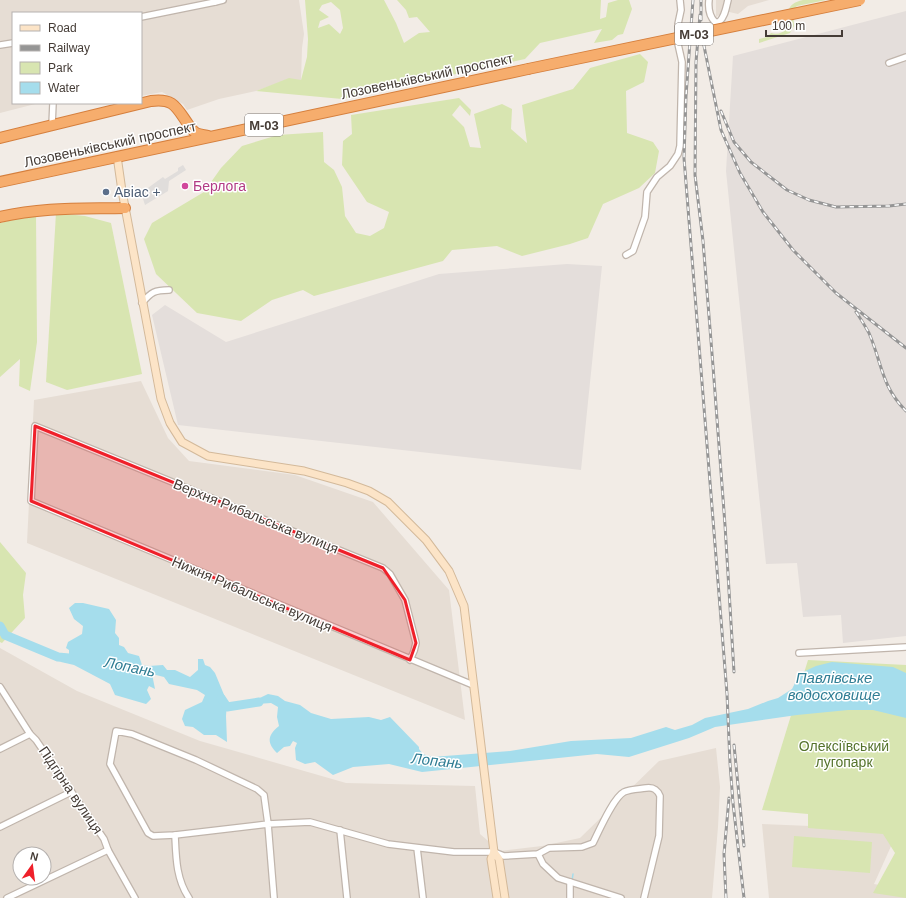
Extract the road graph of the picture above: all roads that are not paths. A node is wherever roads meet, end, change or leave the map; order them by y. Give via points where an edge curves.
1 (223, 0) edge
2 (680, 0) edge
3 (709, 0) edge
4 (728, 0) edge
5 (860, 0) edge
6 (214, 1) edge
7 (142, 17) edge
8 (12, 43) edge
9 (0, 45) edge
10 (906, 57) edge
11 (889, 63) dead end
12 (142, 103) edge
13 (53, 104) edge
14 (139, 104) edge
15 (52, 125) junction
16 (210, 137) junction
17 (0, 138) edge
18 (117, 156) junction
19 (0, 182) edge
20 (125, 208) junction
21 (0, 217) edge
22 (626, 255) dead end
23 (168, 290) dead end
24 (142, 303) junction
25 (35, 426) joint
26 (906, 646) edge
27 (799, 653) dead end
28 (410, 660) junction
29 (474, 685) junction
30 (0, 687) edge
31 (30, 734) junction
32 (0, 748) edge
33 (72, 792) junction
34 (268, 824) junction
35 (0, 827) edge
36 (340, 830) junction
37 (175, 835) junction
38 (417, 848) junction
39 (108, 850) junction
40 (494, 852) junction
41 (538, 854) junction
42 (572, 882) junction
43 (7, 898) edge
44 (135, 898) edge
45 (189, 898) edge
46 (274, 898) edge
47 (347, 898) edge
48 (423, 898) edge
49 (497, 898) edge
50 (505, 898) edge
51 (570, 898) edge
52 (622, 898) edge
53 (644, 898) edge

1 - 6 street
2 - 22 street via 680,146 670,166 657,177 647,192 645,216 633,250
3 - 4 street via 710,17 715,22 722,20
5 - 16 highway, Лозовеньківський проспект / М-03, bridge
6 - 7 street
8 - 9 street
10 - 11 street
12 - 16 highway via 169,101 195,132
13 - 15 street
14 - 15 highway
15 - 17 highway
16 - 18 highway, Лозовеньківський проспект / М-03
18 - 19 highway, Лозовеньківський проспект / М-03
18 - 20 street
20 - 21 highway via 46,210
20 - 24 street
23 - 24 street via 157,290
24 - 29 street via 161,399 170,423 182,442 208,456 304,471 347,483 388,502 426,540 449,571 464,606
25 - 28 street, Верхня Рибальська вулиця via 383,568 390,574 405,600 416,644
25 - 28 street, Нижня Рибальська вулиця via 31,501
26 - 27 street
28 - 29 street, Нижня Рибальська вулиця
29 - 40 street
30 - 31 street, Підгірна вулиця
31 - 32 street
31 - 33 street, Підгірна вулиця
33 - 35 street
33 - 39 street, Підгірна вулиця via 104,839
34 - 36 street via 310,822
34 - 37 street
34 - 37 street via 264,795 257,789 196,760 132,734 116,731 110,764 148,832 153,836
34 - 46 street
36 - 38 street via 388,844
36 - 47 street
37 - 45 street via 177,871
38 - 40 street via 454,852
38 - 48 street
39 - 43 street
39 - 44 street, Підгірна вулиця
40 - 41 street via 504,856
40 - 49 street via 491,859
40 - 50 street via 499,859
41 - 42 street via 543,864 558,878
41 - 53 street via 549,848 582,847 593,843 616,798 624,792 654,788 660,796 659,836
42 - 51 street
42 - 52 street

